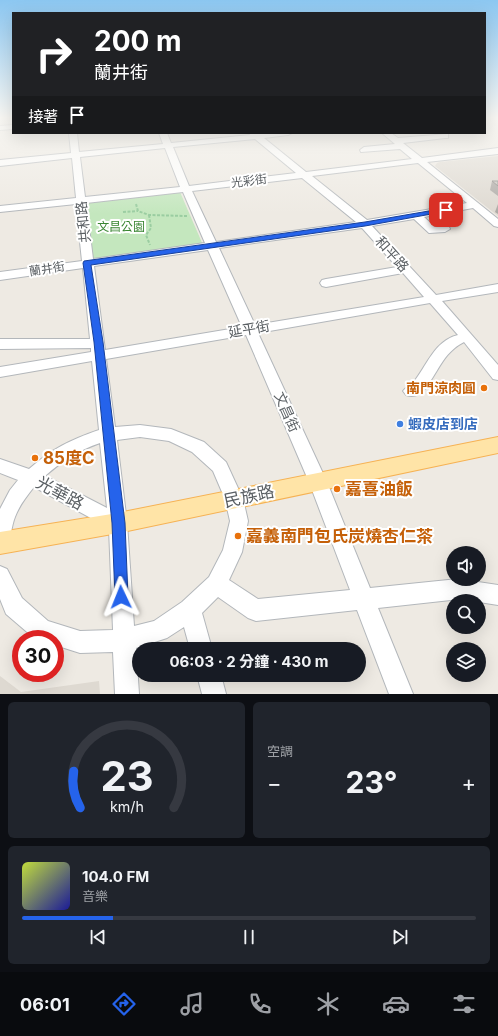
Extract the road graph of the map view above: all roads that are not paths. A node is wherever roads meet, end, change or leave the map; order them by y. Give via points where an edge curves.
1 (74, 149) edge
2 (107, 149) edge
3 (170, 149) edge
4 (272, 149) edge
5 (367, 149) edge
6 (407, 149) edge
7 (364, 150) dead end
8 (498, 151) edge
9 (75, 155) junction
10 (419, 160) junction
11 (0, 163) edge
12 (304, 174) junction
13 (186, 189) junction
14 (80, 200) junction
15 (474, 205) junction
16 (0, 209) edge
17 (416, 215) junction
18 (365, 224) junction
19 (498, 224) edge
20 (445, 229) dead end
21 (212, 245) junction
22 (87, 263) junction
23 (406, 269) junction
24 (0, 276) edge
25 (326, 283) dead end
26 (498, 288) edge
27 (433, 299) junction
28 (250, 329) junction
29 (467, 337) junction
30 (0, 344) edge
31 (99, 349) junction
32 (0, 372) edge
33 (498, 375) edge
34 (411, 392) dead end
35 (108, 434) junction
36 (498, 445) edge
37 (0, 466) edge
38 (31, 477) junction
39 (318, 482) junction
40 (234, 499) junction
41 (118, 523) junction
42 (0, 543) edge
43 (0, 576) edge
44 (216, 584) junction
45 (498, 595) edge
46 (363, 599) junction
47 (190, 610) junction
48 (123, 641) junction
49 (199, 642) edge
50 (211, 682) edge
51 (127, 694) edge
52 (214, 694) edge
53 (401, 694) edge

1 - 9 street, 共和路
2 - 9 street
3 - 13 street, 文昌街
4 - 12 street, 和平路
5 - 7 street
6 - 10 street
8 - 10 street, 光彩街
9 - 11 street
9 - 14 street, 共和路
10 - 12 street, 光彩街
10 - 15 street
12 - 13 street, 光彩街
12 - 18 street, 和平路
13 - 14 street, 光彩街
13 - 21 street, 文昌街
14 - 16 street, 光彩街
14 - 22 street, 共和路
15 - 17 street, 蘭井街
15 - 19 street
17 - 18 street, 蘭井街
17 - 20 street via 433,231
18 - 21 street, 蘭井街
18 - 23 street, 和平路
21 - 22 street, 蘭井街
21 - 28 street, 文昌街
22 - 24 street, 蘭井街
22 - 31 street, 共和路
23 - 25 street
23 - 27 street, 和平路
26 - 27 street, 延平街
27 - 28 street, 延平街
27 - 29 street, 和平路
28 - 31 street, 延平街
28 - 39 street, 文昌街
29 - 33 street, 和平路
29 - 34 street via 458,338 446,346 417,388
30 - 31 street
31 - 32 street, 延平街
31 - 35 street, 共和路
35 - 38 street via 80,443 54,458
35 - 40 street via 140,431 171,435 198,447 220,467
35 - 41 street, 共和路
36 - 39 main road, 民族路
37 - 38 street, 光華路
38 - 41 street, 光華路
38 - 42 street via 16,496 5,518
39 - 40 main road, 民族路
39 - 46 street, 文昌街
40 - 41 main road, 民族路
40 - 44 street via 238,521 232,552
41 - 42 main road, 民族路
41 - 48 street, 共和路
43 - 48 street via 14,606 42,630 80,642
44 - 46 street via 256,610
44 - 47 street
45 - 46 street via 460,589
46 - 53 street, 文昌街
47 - 48 street via 159,630
47 - 49 street
48 - 51 street, 共和路
50 - 52 street

